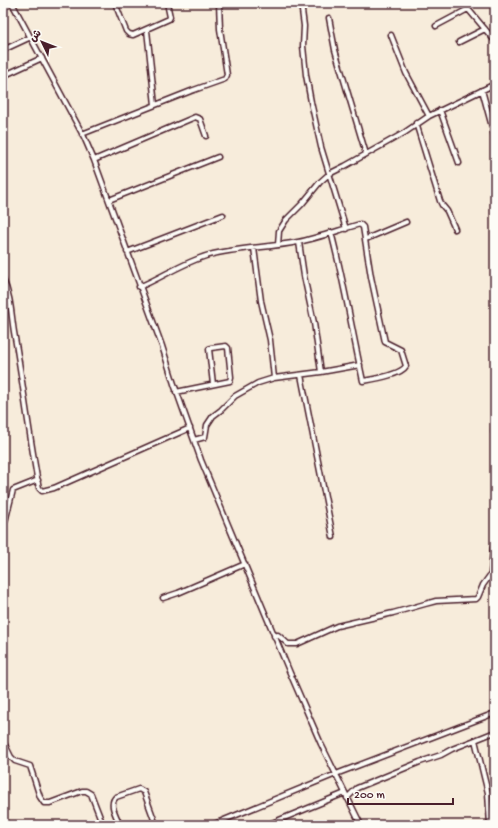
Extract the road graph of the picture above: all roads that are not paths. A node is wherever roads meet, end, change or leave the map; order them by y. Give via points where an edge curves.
1 (12, 3) edge
2 (115, 3) edge
3 (168, 3) edge
4 (219, 3) edge
5 (301, 3) edge
6 (462, 3) edge
7 (468, 9) junction
8 (330, 18) dead end
9 (436, 26) dead end
10 (485, 29) junction
11 (147, 30) junction
12 (391, 36) dead end
13 (31, 37) junction
14 (495, 41) edge
15 (459, 42) dead end
16 (3, 50) edge
17 (42, 58) junction
18 (3, 76) edge
19 (495, 84) edge
20 (482, 90) junction
21 (155, 105) junction
22 (440, 110) junction
23 (429, 116) junction
24 (416, 123) junction
25 (82, 134) junction
26 (206, 136) dead end
27 (495, 138) edge
28 (366, 154) junction
29 (218, 157) dead end
30 (94, 160) junction
31 (459, 163) dead end
32 (329, 174) junction
33 (109, 200) junction
34 (223, 214) dead end
35 (406, 222) dead end
36 (346, 229) junction
37 (455, 229) dead end
38 (331, 232) junction
39 (366, 240) junction
40 (299, 242) junction
41 (278, 245) junction
42 (254, 248) junction
43 (127, 252) junction
44 (3, 279) edge
45 (139, 287) junction
46 (360, 364) junction
47 (321, 372) junction
48 (301, 375) junction
49 (274, 378) junction
50 (213, 384) junction
51 (176, 392) junction
52 (495, 420) edge
53 (190, 428) junction
54 (494, 432) dead end
55 (194, 440) junction
56 (38, 480) junction
57 (5, 522) dead end
58 (333, 537) dead end
59 (493, 548) dead end
60 (245, 564) junction
61 (163, 598) dead end
62 (274, 636) junction
63 (495, 713) edge
64 (495, 732) edge
65 (475, 740) junction
66 (3, 741) edge
67 (336, 774) junction
68 (345, 793) junction
69 (347, 798) junction
70 (103, 825) edge
71 (120, 825) edge
72 (156, 825) edge
73 (212, 825) edge
74 (267, 825) edge
75 (361, 825) edge
76 (490, 825) edge

1 - 13 street
2 - 11 street via 129,34
3 - 11 street via 169,19
4 - 21 street via 227,75 225,79
5 - 32 street via 306,75
6 - 7 street
7 - 9 street
7 - 10 street
8 - 28 street via 336,50
10 - 14 street
10 - 15 street
11 - 21 street
12 - 23 street via 406,73
13 - 16 street
13 - 17 street
17 - 18 street
17 - 25 street
19 - 20 street
20 - 22 street
20 - 27 street
21 - 25 street
22 - 23 street
22 - 31 street
23 - 24 street
24 - 28 street via 404,133
24 - 37 street via 440,201
25 - 30 street
26 - 30 street via 200,119 195,117
28 - 32 street
29 - 33 street
30 - 33 street
32 - 36 street
32 - 41 street via 286,220 279,231
33 - 43 street
34 - 43 street
35 - 39 street
36 - 38 street
36 - 39 street via 360,224
38 - 40 street
38 - 46 street
39 - 46 street via 385,342 401,350 406,366 404,370 363,381
40 - 41 street
40 - 47 street
41 - 42 street
42 - 45 street via 227,251 196,259
42 - 49 street
43 - 45 street
44 - 56 street via 11,306
45 - 51 street via 162,346
46 - 47 street
47 - 48 street
48 - 49 street
48 - 58 street
49 - 55 street via 258,383 235,396 211,418 207,424 205,437
50 - 50 street via 231,379 226,346 209,349
50 - 51 street
51 - 53 street
52 - 54 street
53 - 55 street
53 - 56 street via 44,492 39,488
55 - 60 street
56 - 57 street via 13,490
59 - 62 street via 491,574 476,600 424,604 337,626 297,644 288,644 278,635
60 - 61 street
60 - 62 street
62 - 67 street
63 - 67 street
64 - 65 street
65 - 69 street via 357,788
65 - 76 street via 488,793
66 - 70 street via 15,761 30,766 44,803 86,791 91,794
67 - 68 street
67 - 73 street
68 - 69 street
68 - 74 street
69 - 75 street
71 - 72 street via 112,804 113,799 139,789 144,792

